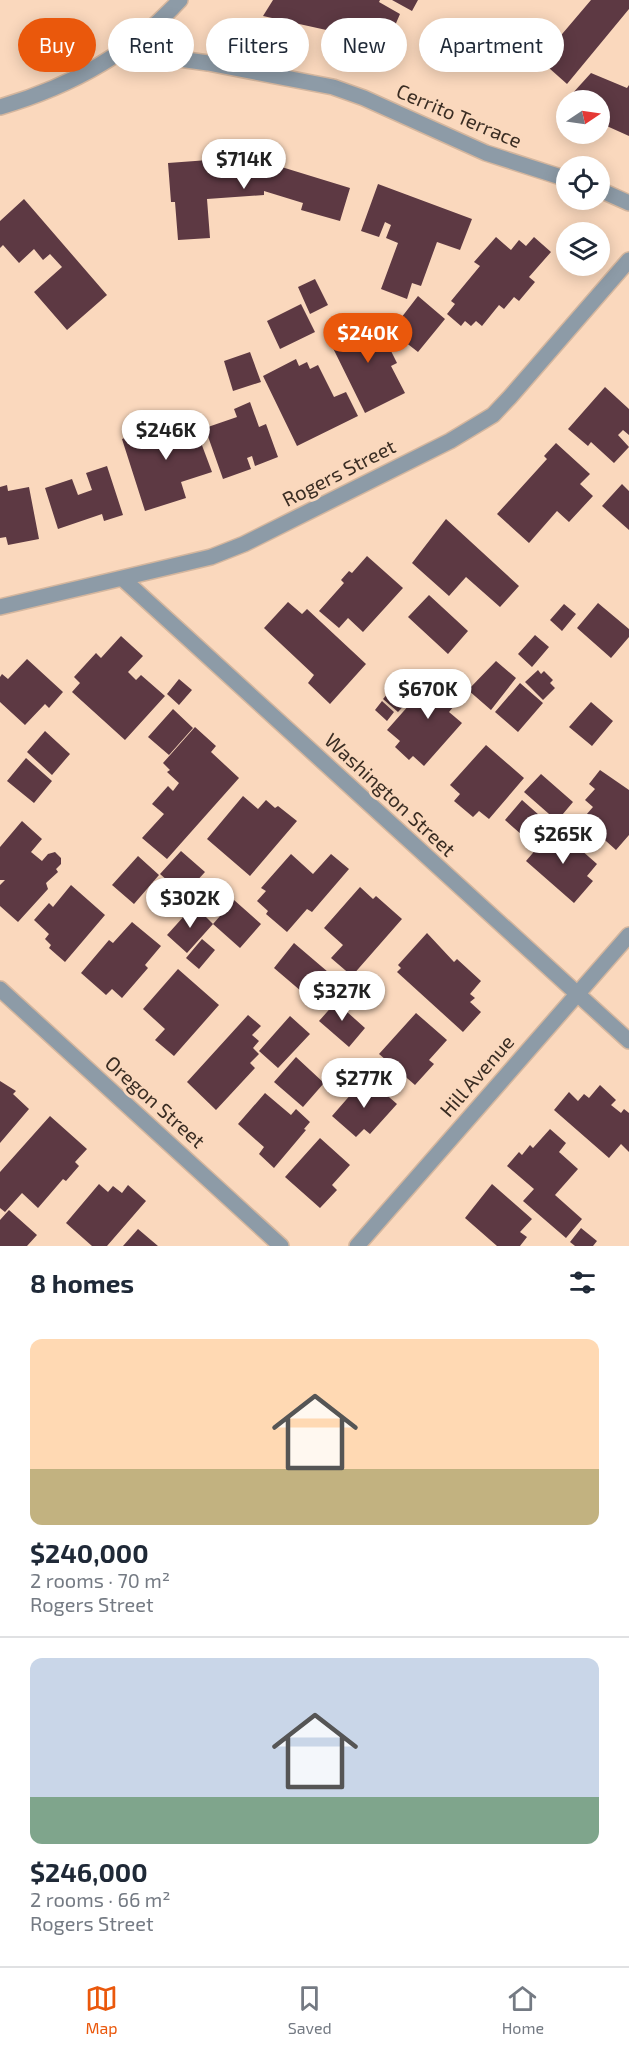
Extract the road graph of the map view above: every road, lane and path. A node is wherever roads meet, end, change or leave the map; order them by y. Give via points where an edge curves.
1 (180, 0) edge
2 (162, 18) edge
3 (108, 59) edge
4 (194, 61) edge
5 (0, 107) edge
6 (556, 175) edge
7 (610, 194) edge
8 (629, 203) edge
9 (629, 261) edge
10 (123, 579) junction
11 (0, 608) edge
12 (629, 935) edge
13 (0, 989) edge
14 (576, 994) junction
15 (629, 1041) edge
16 (281, 1246) edge
17 (357, 1246) edge

1 - 2 street
3 - 5 street via 56,89
4 - 6 street, Cerrito Terrace via 333,87 486,153
7 - 8 street
9 - 10 street, Rogers Street via 510,397 475,427 244,544 176,567
10 - 11 street, Rogers Street
10 - 14 street, Washington Street
12 - 14 street, Hill Avenue
13 - 16 street, Oregon Street
14 - 15 street, Washington Street
14 - 17 street, Hill Avenue

